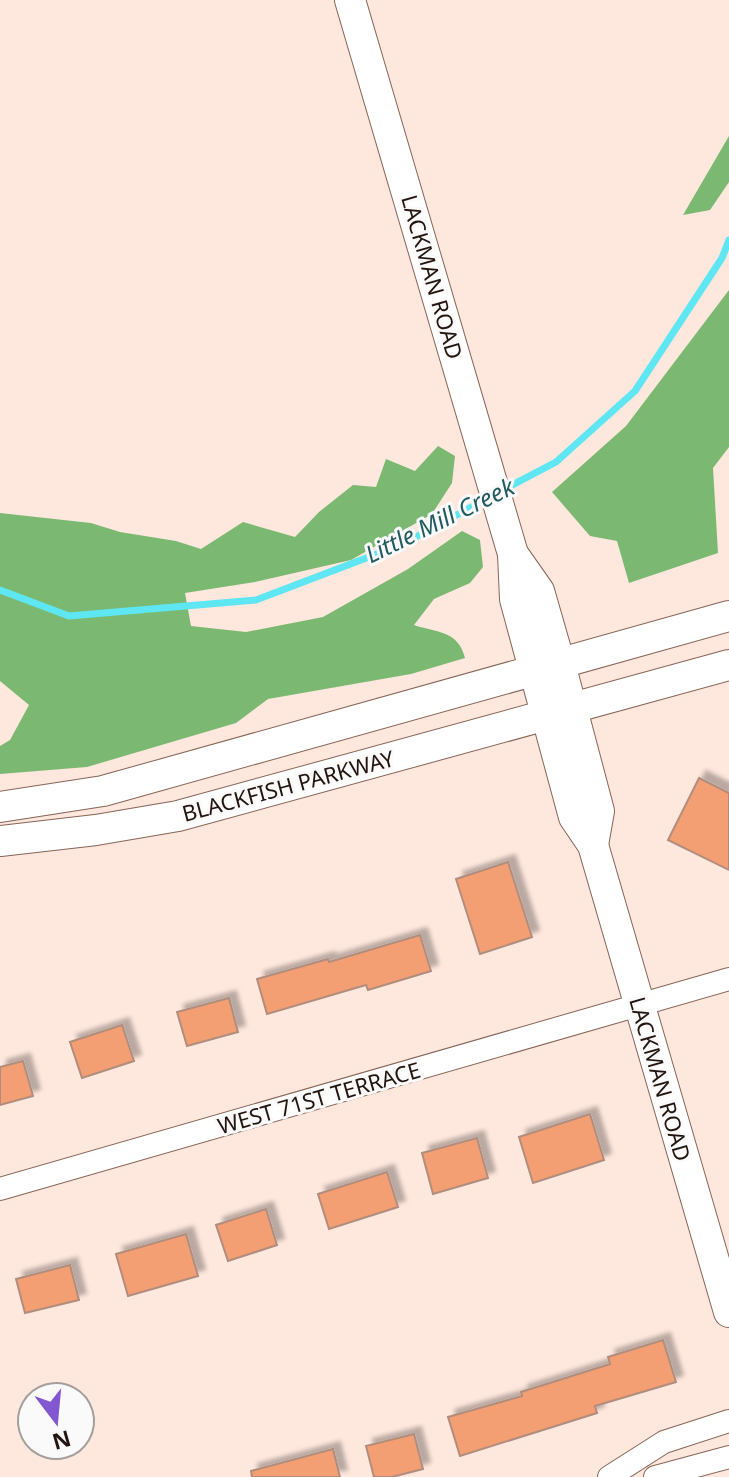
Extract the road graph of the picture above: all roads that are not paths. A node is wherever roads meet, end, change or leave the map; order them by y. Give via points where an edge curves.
1 (350, 0) edge
2 (729, 616) edge
3 (729, 665) edge
4 (547, 668) junction
5 (559, 713) junction
6 (0, 807) edge
7 (0, 841) edge
8 (729, 979) edge
9 (639, 1006) junction
10 (0, 1189) edge
11 (729, 1312) edge
12 (729, 1421) edge
13 (729, 1457) edge
14 (610, 1477) edge
15 (618, 1477) edge
16 (655, 1477) edge

1 - 4 main road, LACKMAN ROAD via 513,554 539,591
2 - 4 main road, BLACKFISH PARKWAY
3 - 5 main road, BLACKFISH PARKWAY
4 - 5 main road, LACKMAN ROAD
4 - 6 main road, BLACKFISH PARKWAY via 103,791
5 - 7 main road, BLACKFISH PARKWAY via 178,816
5 - 9 main road, LACKMAN ROAD via 599,811 593,845
8 - 9 street, WEST 71ST TERRACE
9 - 10 street, WEST 71ST TERRACE
9 - 11 main road, LACKMAN ROAD
12 - 14 street via 664,1442
13 - 16 street
14 - 15 street

